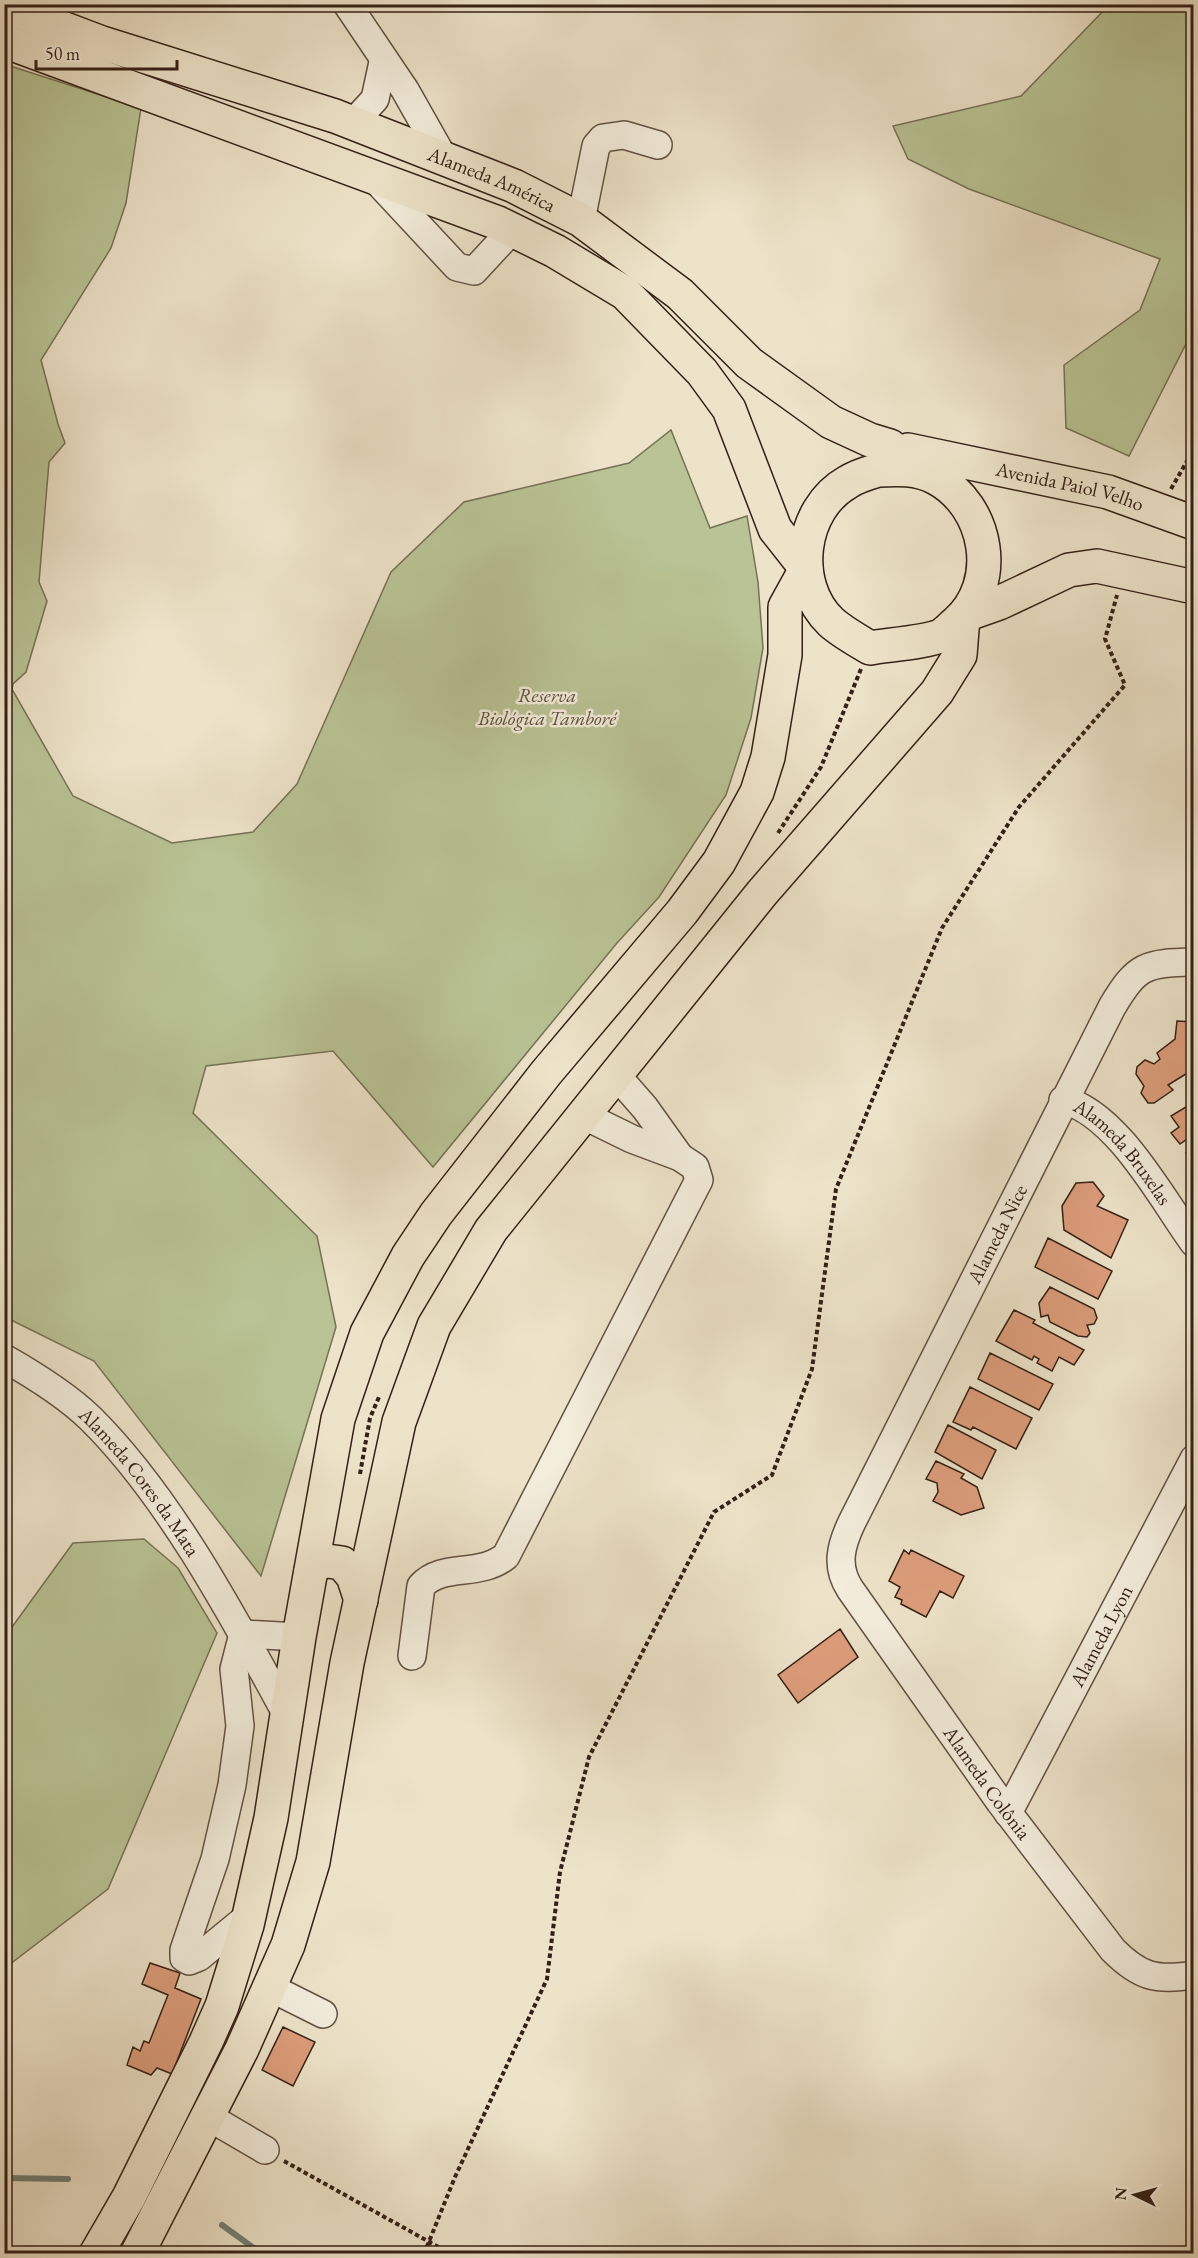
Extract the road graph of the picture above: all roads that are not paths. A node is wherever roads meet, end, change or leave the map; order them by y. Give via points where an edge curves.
1 (346, 4) edge
2 (4, 6) edge
3 (4, 41) edge
4 (383, 62) junction
5 (173, 63) junction
6 (162, 99) junction
7 (285, 101) junction
8 (353, 123) junction
9 (269, 138) junction
10 (658, 145) dead end
11 (444, 159) junction
12 (374, 178) junction
13 (581, 220) junction
14 (513, 229) junction
15 (914, 461) junction
16 (1194, 523) edge
17 (776, 528) junction
18 (806, 568) junction
19 (1194, 587) edge
20 (999, 603) junction
21 (785, 607) junction
22 (964, 616) junction
23 (960, 655) junction
24 (1194, 962) edge
25 (617, 1076) junction
26 (1063, 1100) junction
27 (585, 1116) junction
28 (680, 1157) junction
29 (1194, 1243) edge
30 (4, 1358) edge
31 (1194, 1459) edge
32 (841, 1553) joint
33 (311, 1570) junction
34 (361, 1600) junction
35 (243, 1634) junction
36 (299, 1637) junction
37 (412, 1656) dead end
38 (286, 1713) junction
39 (278, 1764) junction
40 (330, 1777) junction
41 (1008, 1813) junction
42 (250, 1915) junction
43 (1181, 1976) edge
44 (269, 1987) junction
45 (323, 2014) dead end
46 (207, 2116) junction
47 (265, 2150) road end
48 (96, 2253) edge
49 (137, 2253) edge

1 - 4 street
2 - 5 main road, Alameda América via 102,43
3 - 6 main road, Alameda América
4 - 8 street via 375,99
4 - 11 street via 405,90
5 - 6 main road via 184,73 184,85 180,94
5 - 7 main road, Alameda América
6 - 9 main road, Alameda América
7 - 8 main road, Alameda América
7 - 9 main road via 260,108 256,122
8 - 11 main road, Alameda América
9 - 12 main road, Alameda América
10 - 13 street via 624,135 603,138 596,146
11 - 13 main road, Alameda América via 514,186
12 - 14 main road, Alameda América
12 - 14 street via 457,267 474,271
13 - 15 main road, Alameda América via 680,294 749,363 772,380 831,422
14 - 17 main road, Alameda América via 625,293 702,372 729,409
15 - 16 main road, Avenida Paiol Velho via 1108,492
15 - 18 main road via 847,482 823,504 808,534
15 - 22 main road via 958,494 983,540 984,567 978,592
17 - 18 main road, Alameda América
17 - 21 main road, Alameda América
18 - 21 main road
18 - 22 main road via 813,596 830,621 870,648 942,635
19 - 20 main road via 1097,566 1069,570
20 - 22 main road
20 - 23 main road
21 - 33 main road, Alameda América via 785,655 777,713 768,757 752,801 719,862 682,912 511,1117 408,1256 368,1333 338,1419
22 - 23 main road
23 - 25 main road via 937,692 762,892
24 - 26 street, Alameda Nice via 1158,964 1135,973 1112,1007
25 - 27 main road
25 - 28 street
26 - 29 street, Alameda Bruxelas via 1088,1109 1110,1128
26 - 32 street, Alameda Nice via 852,1522
27 - 28 street
27 - 34 main road via 491,1230 434,1326 399,1422
28 - 37 street via 695,1167 699,1180 506,1556 495,1565 429,1578 421,1586
30 - 35 street, Alameda Cores da Mata via 67,1400 108,1438 142,1478
31 - 41 street, Alameda Lyon
32 - 41 street, Alameda Colônia via 841,1566 850,1589
33 - 34 main road via 320,1560 342,1563 353,1576
33 - 36 main road, Alameda América
34 - 40 main road
35 - 36 street
35 - 38 street, Alameda Cores da Mata
35 - 42 street via 234,1669 240,1726 232,1785 215,1859 184,1958 189,1961 199,1957
36 - 38 main road, Alameda América
38 - 39 main road, Alameda América
39 - 40 main road via 280,1777 290,1786 309,1789
39 - 42 main road, Alameda América
40 - 44 main road via 305,1890 288,1945
41 - 43 street, Alameda Colônia via 1130,1967 1144,1974
42 - 48 main road, Alameda América via 222,2006 206,2042
44 - 45 street
44 - 46 main road
46 - 47 street
46 - 49 main road

